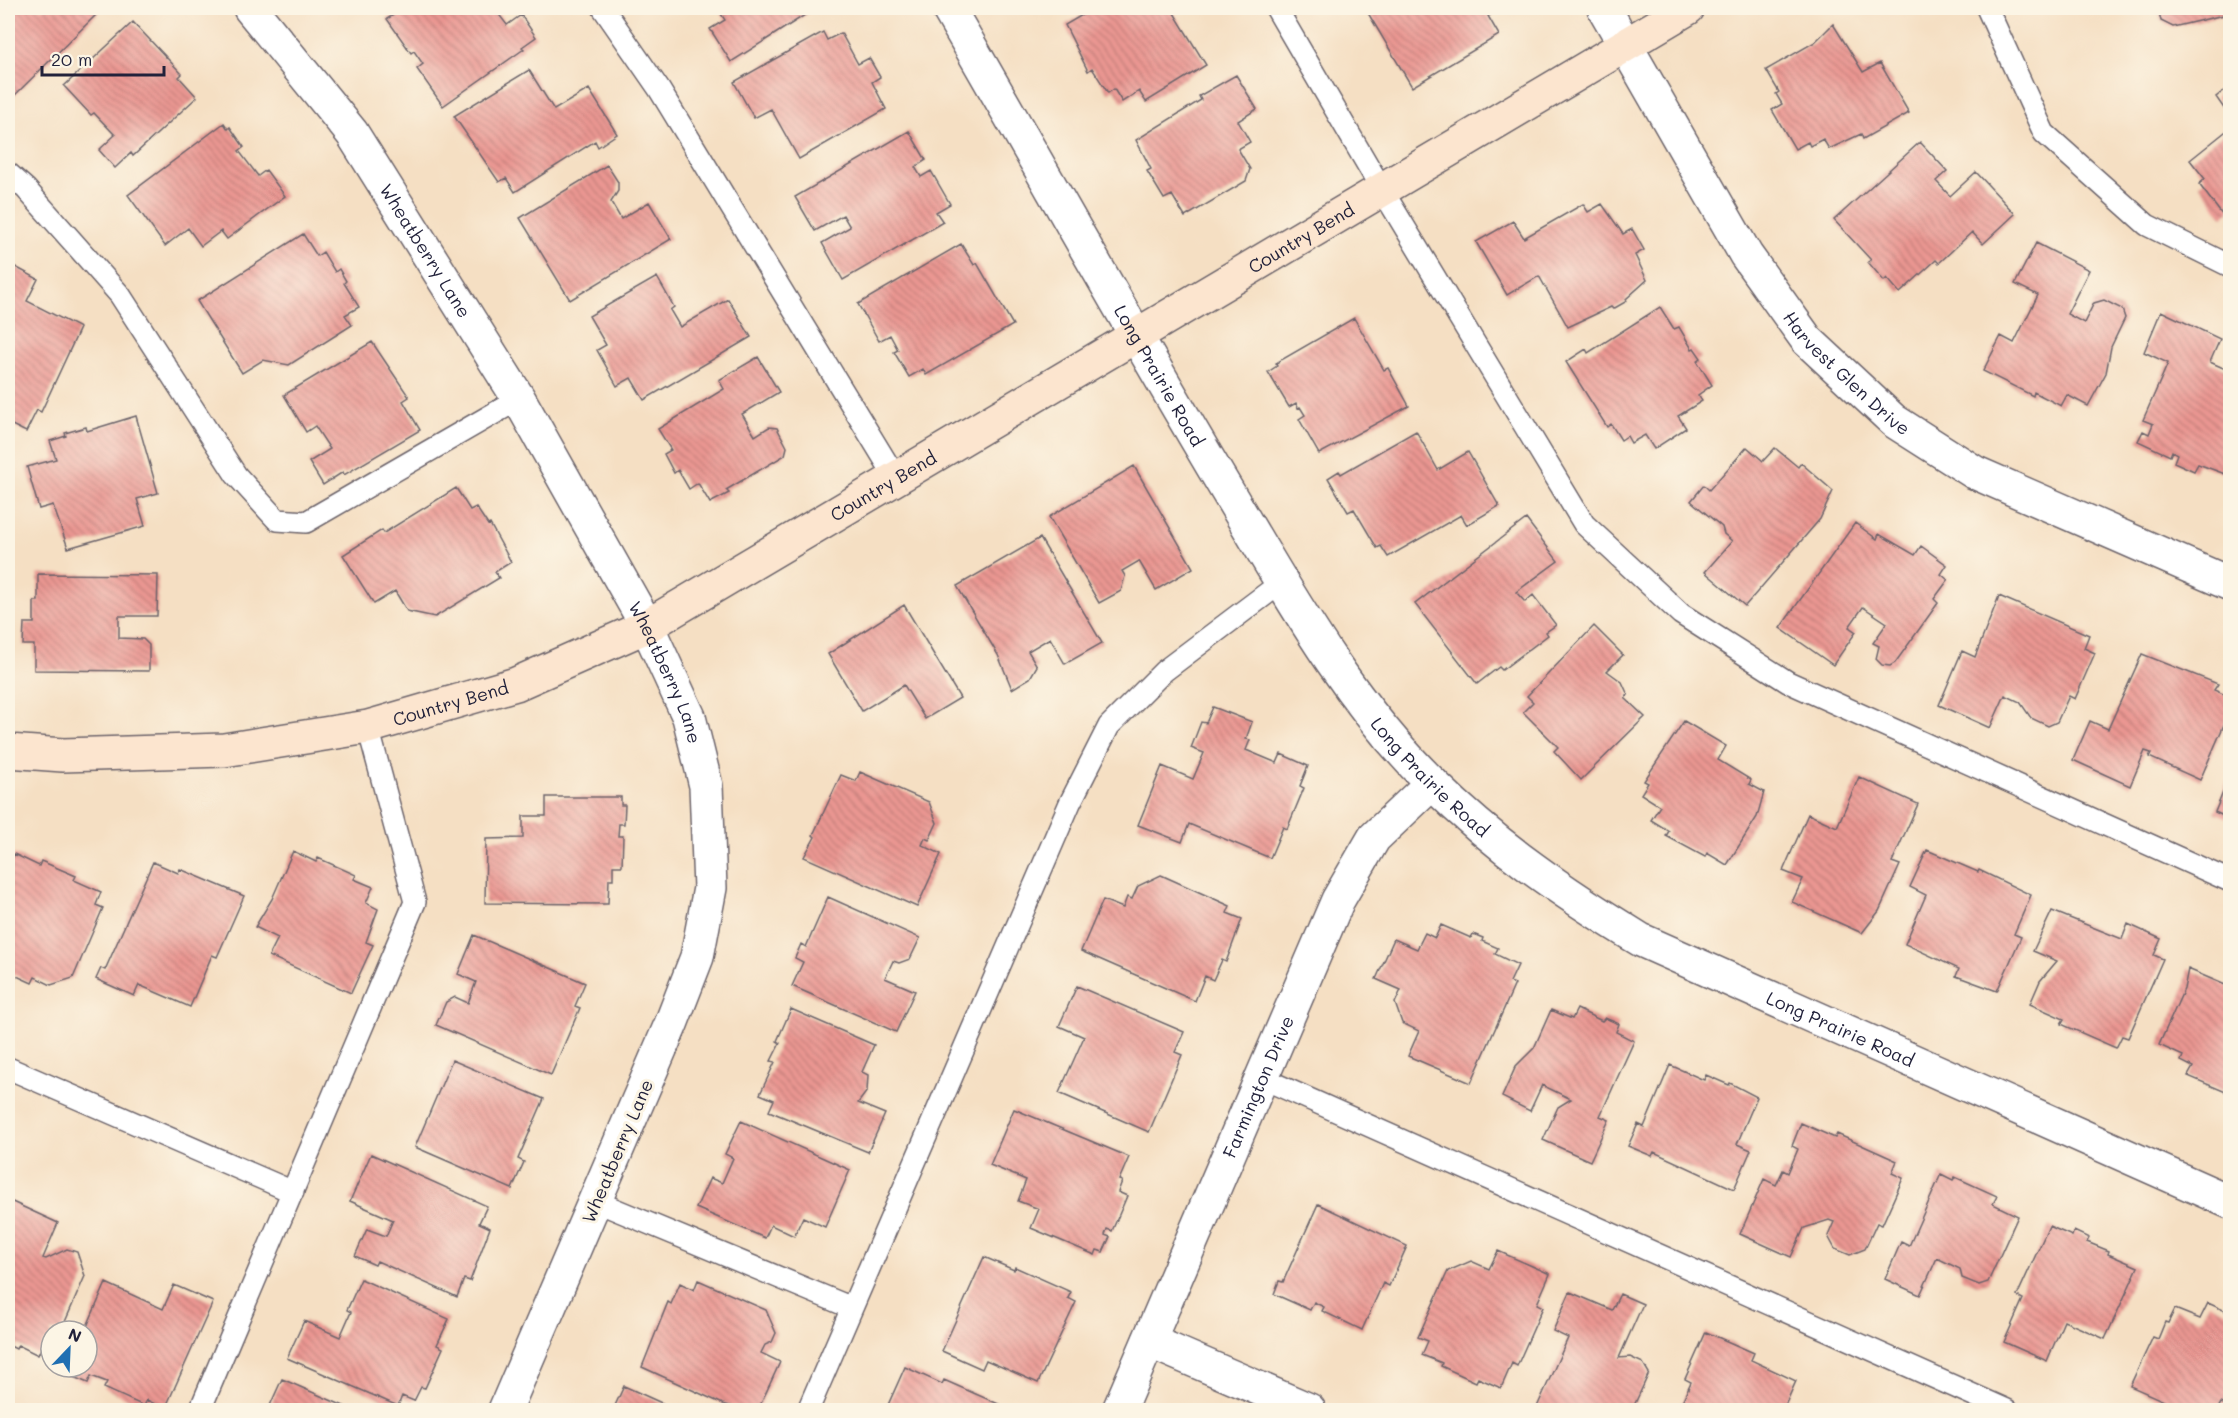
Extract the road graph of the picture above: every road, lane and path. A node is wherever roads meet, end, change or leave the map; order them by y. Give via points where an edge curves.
1 (250, 8) edge
2 (603, 8) edge
3 (948, 8) edge
4 (1276, 8) edge
5 (1604, 8) edge
6 (1688, 8) edge
7 (1987, 8) edge
8 (1624, 44) junction
9 (8, 173) edge
10 (1381, 188) junction
11 (2230, 266) edge
12 (1137, 334) junction
13 (519, 399) junction
14 (896, 478) junction
15 (1282, 582) junction
16 (2230, 585) edge
17 (646, 626) junction
18 (368, 727) junction
19 (8, 751) edge
20 (1432, 783) junction
21 (2230, 881) edge
22 (8, 1068) edge
23 (1262, 1078) junction
24 (292, 1192) junction
25 (595, 1202) junction
26 (2230, 1202) edge
27 (852, 1308) junction
28 (1149, 1341) junction
29 (200, 1410) edge
30 (505, 1410) edge
31 (808, 1410) edge
32 (1119, 1410) edge
33 (1309, 1410) edge
34 (2007, 1410) edge

1 - 13 street, Wheatberry Lane via 352,133
2 - 14 lane via 659,89
3 - 12 street, Long Prairie Road
4 - 10 lane
5 - 8 street, Harvest Glen Drive
6 - 8 street, Country Bend
7 - 11 lane via 2044,133 2147,225
8 - 10 street, Country Bend
8 - 16 street, Harvest Glen Drive via 1753,265 1807,340 1894,421 1974,472
9 - 13 lane via 120,295 236,475 278,520 306,522
10 - 12 street, Country Bend
10 - 21 lane via 1584,524 1681,614 1788,682
12 - 14 street, Country Bend
12 - 15 street, Long Prairie Road
13 - 17 street, Wheatberry Lane
14 - 17 street, Country Bend
15 - 20 street, Long Prairie Road via 1370,714
15 - 27 lane via 1164,671 1109,726 1070,803
17 - 18 street, Country Bend via 516,684
17 - 25 street, Wheatberry Lane via 689,717 706,786 710,888 697,957
18 - 19 street, Country Bend via 224,750 63,755
18 - 24 lane via 415,902
20 - 23 street, Farmington Drive via 1374,838 1338,900
20 - 26 street, Long Prairie Road via 1496,842 1566,894 1641,940
22 - 24 lane
23 - 28 street, Farmington Drive
23 - 34 lane
24 - 29 lane
25 - 27 lane
25 - 30 street, Wheatberry Lane
27 - 31 lane
28 - 32 street, Farmington Drive
28 - 33 street

